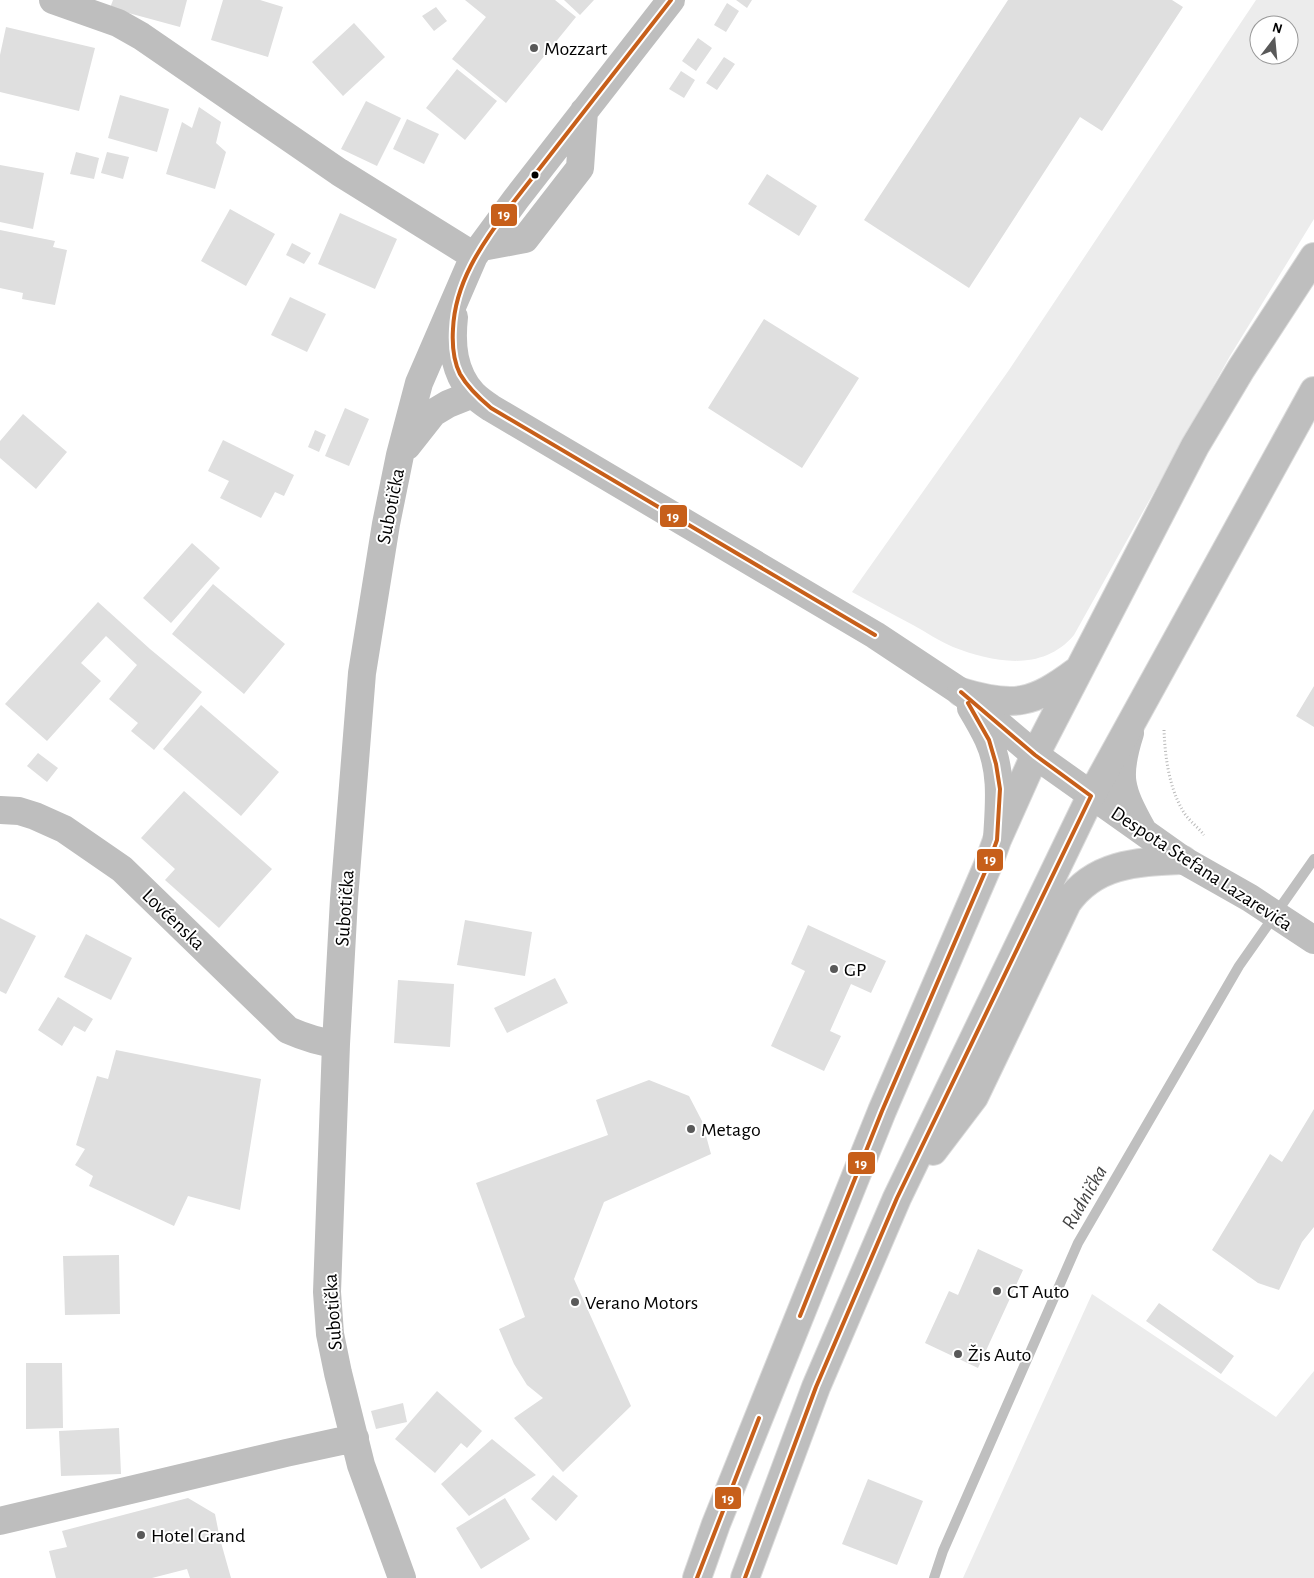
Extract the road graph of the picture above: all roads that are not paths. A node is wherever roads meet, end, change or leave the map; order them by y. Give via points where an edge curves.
1 (53, 0) edge
2 (671, 0) edge
3 (478, 251) junction
4 (1314, 257) edge
5 (455, 303) junction
6 (1314, 391) edge
7 (473, 394) junction
8 (400, 455) junction
9 (1080, 669) junction
10 (962, 692) junction
11 (1139, 707) junction
12 (1035, 755) junction
13 (1091, 796) junction
14 (0, 810) edge
15 (1144, 833) junction
16 (996, 840) junction
17 (1183, 860) junction
18 (1314, 940) edge
19 (336, 1044) junction
20 (897, 1198) junction
21 (355, 1438) junction
22 (0, 1521) edge
23 (402, 1578) edge
24 (697, 1578) edge
25 (745, 1578) edge

1 - 3 street via 118,23 141,36 339,172
2 - 3 street, Subotička
3 - 5 street, Subotička
4 - 9 street via 1195,446
5 - 7 street via 454,357
5 - 8 street, Subotička via 420,383
6 - 11 street
7 - 8 street via 433,413
7 - 10 street via 491,408 875,635
8 - 19 street, Subotička via 362,673
9 - 10 street via 1060,684 1030,699 1010,702 987,700
9 - 12 street
10 - 12 street, Despota Stefana Lazarevića
10 - 16 street via 989,740 996,764 1000,790
11 - 13 street
11 - 15 street via 1126,746 1121,779 1126,800
12 - 13 street, Despota Stefana Lazarevića
12 - 16 street
13 - 15 street, Despota Stefana Lazarevića
13 - 20 street
14 - 19 street, Lovćenska via 19,811 64,829 122,869 288,1030 305,1038
15 - 17 street, Despota Stefana Lazarevića
16 - 24 street via 882,1111
17 - 18 street, Despota Stefana Lazarevića
17 - 20 street via 1116,868 1076,890 1066,903 974,1097
19 - 21 street, Subotička via 327,1292 330,1334
20 - 25 street via 816,1387
21 - 22 street
21 - 23 street, Subotička via 361,1465

